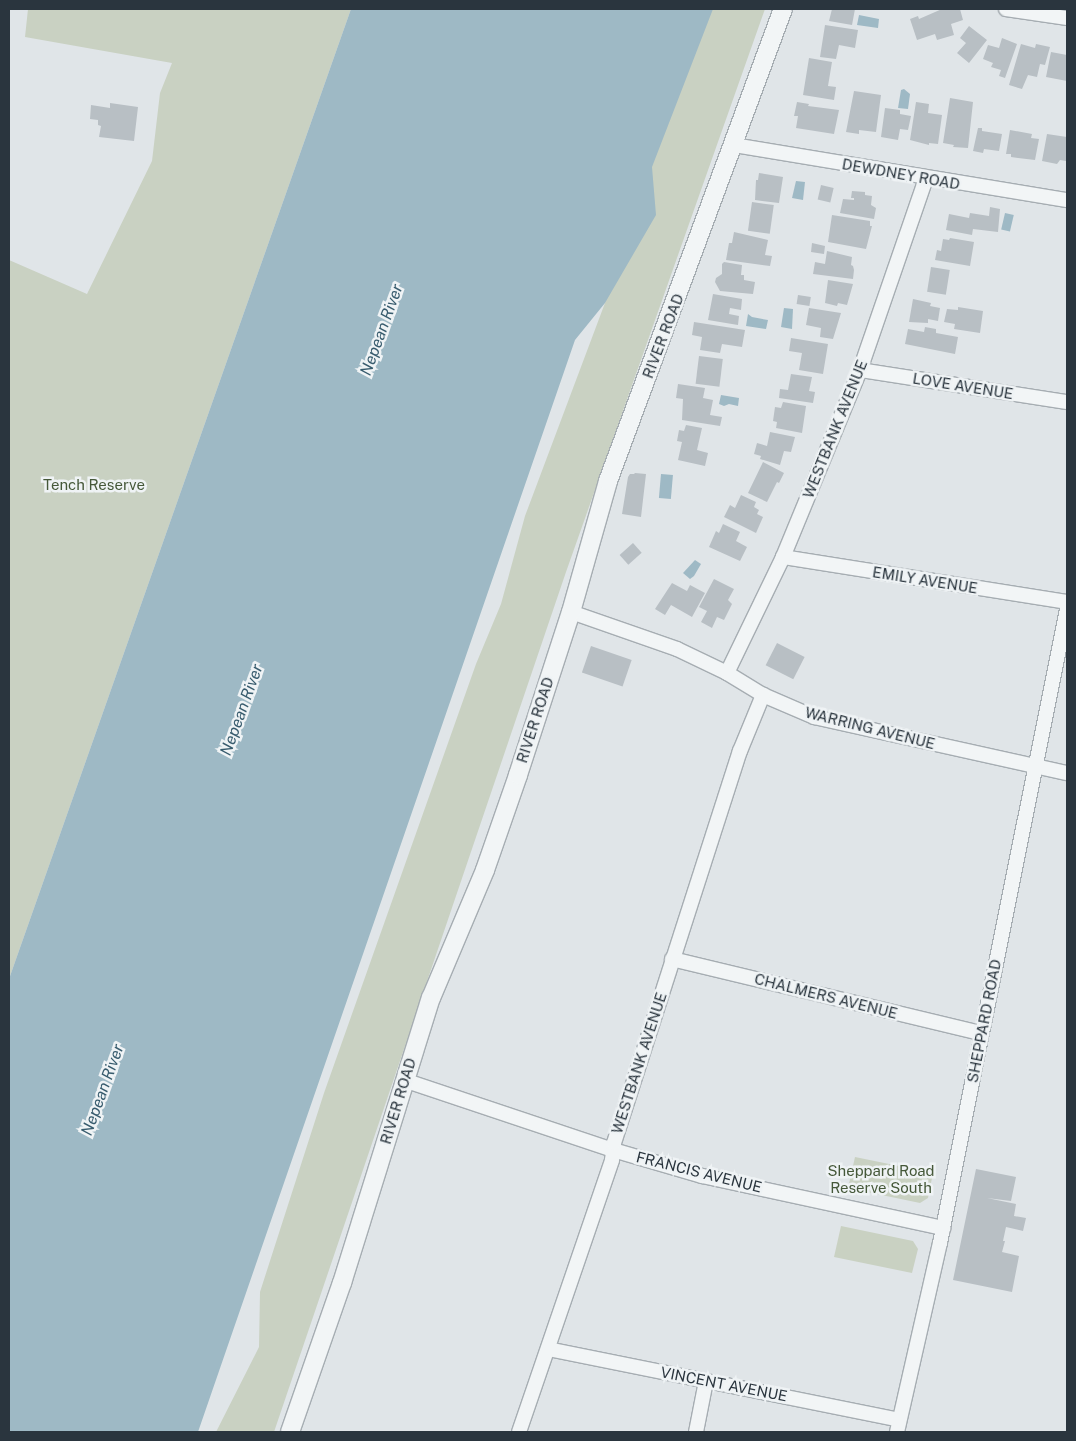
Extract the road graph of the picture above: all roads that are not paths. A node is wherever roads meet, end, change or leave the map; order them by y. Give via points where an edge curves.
1 (783, 9) edge
2 (1006, 9) edge
3 (1067, 18) edge
4 (734, 145) junction
5 (926, 178) junction
6 (1067, 200) edge
7 (860, 370) junction
8 (1067, 402) edge
9 (783, 557) junction
10 (1067, 602) edge
11 (1067, 609) edge
12 (571, 612) junction
13 (727, 673) junction
14 (763, 695) junction
15 (1037, 767) junction
16 (1067, 773) edge
17 (672, 959) junction
18 (980, 1033) junction
19 (404, 1080) junction
20 (613, 1150) junction
21 (943, 1228) junction
22 (548, 1350) junction
23 (706, 1381) junction
24 (898, 1426) edge
25 (290, 1432) edge
26 (519, 1432) edge
27 (696, 1432) edge

1 - 4 street, RIVER ROAD
2 - 3 street
4 - 5 street, DEWDNEY ROAD
4 - 12 street, RIVER ROAD via 608,481
5 - 6 street, DEWDNEY ROAD
5 - 7 street, WESTBANK AVENUE
7 - 8 street, LOVE AVENUE
7 - 9 street, WESTBANK AVENUE
9 - 10 street, EMILY AVENUE
9 - 13 street, WESTBANK AVENUE
11 - 15 street, SHEPPARD ROAD
12 - 13 street, WARRING AVENUE via 669,646
12 - 19 street, RIVER ROAD via 485,870 431,998
13 - 14 street, WARRING AVENUE
14 - 15 street, WARRING AVENUE via 814,718
14 - 17 street, WESTBANK AVENUE via 740,751
15 - 16 street, WARRING AVENUE
15 - 18 street, SHEPPARD ROAD
17 - 18 street, CHALMERS AVENUE
17 - 20 street, WESTBANK AVENUE
18 - 21 street, SHEPPARD ROAD
19 - 20 street, FRANCIS AVENUE
19 - 25 street, RIVER ROAD via 342,1284
20 - 21 street, FRANCIS AVENUE via 702,1176
20 - 22 street, WESTBANK AVENUE
21 - 24 street, SHEPPARD ROAD
22 - 23 street, VINCENT AVENUE
22 - 26 street, WESTBANK AVENUE
23 - 24 street, VINCENT AVENUE
23 - 27 street

